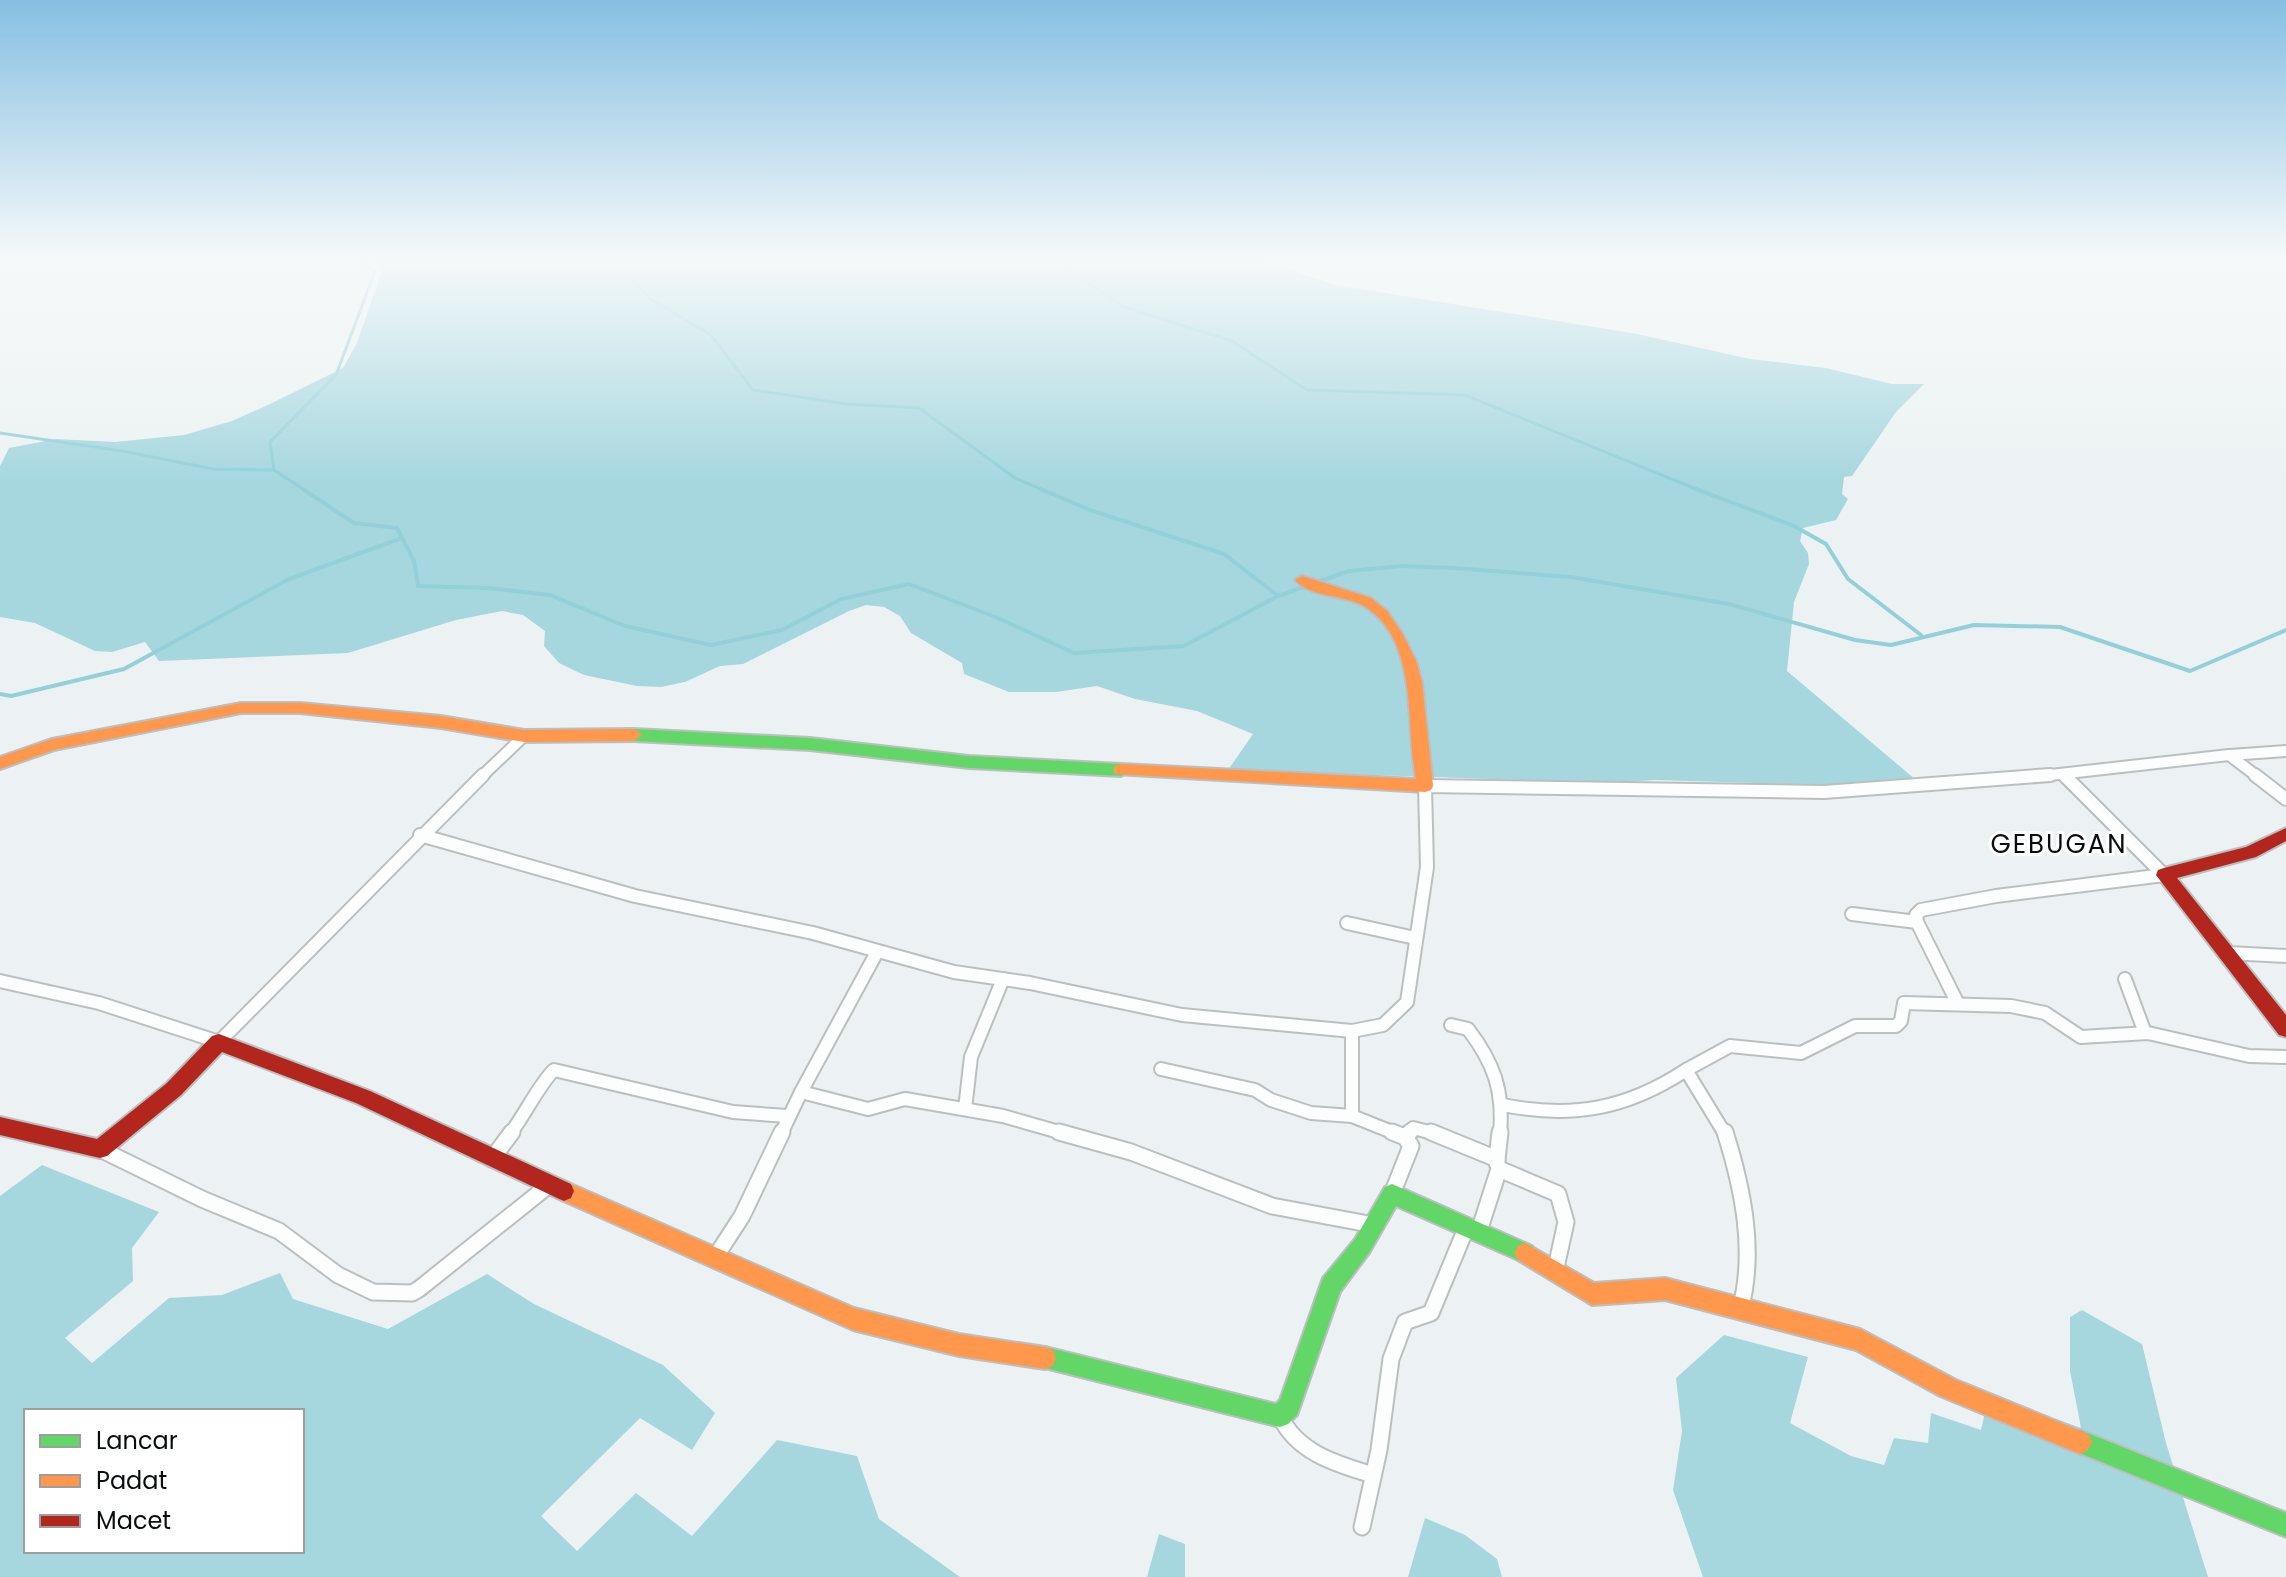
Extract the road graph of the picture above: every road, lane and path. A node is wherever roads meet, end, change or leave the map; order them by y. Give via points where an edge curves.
1 (1308, 584) dead end
2 (524, 736) junction
3 (2286, 751) edge
4 (2229, 755) junction
5 (0, 763) edge
6 (2064, 775) junction
7 (1425, 786) junction
8 (2286, 799) edge
9 (2286, 834) edge
10 (420, 835) junction
11 (2164, 875) junction
12 (1852, 914) dead end
13 (1917, 922) junction
14 (1347, 923) dead end
15 (1415, 938) junction
16 (877, 952) junction
17 (2228, 953) junction
18 (2286, 956) edge
19 (1003, 979) junction
20 (2125, 979) dead end
21 (0, 981) edge
22 (1957, 1002) junction
23 (1451, 1025) dead end
24 (2286, 1029) edge
25 (1352, 1031) junction
26 (2145, 1033) junction
27 (219, 1042) junction
28 (2286, 1057) edge
29 (1161, 1069) dead end
30 (1686, 1070) junction
31 (801, 1092) junction
32 (1503, 1105) junction
33 (965, 1109) junction
34 (787, 1116) junction
35 (1352, 1116) junction
36 (0, 1126) edge
37 (1405, 1137) junction
38 (100, 1149) junction
39 (492, 1159) junction
40 (1498, 1164) junction
41 (549, 1185) junction
42 (1392, 1194) junction
43 (1374, 1225) junction
44 (1473, 1229) junction
45 (716, 1256) junction
46 (1555, 1272) junction
47 (1740, 1310) junction
48 (1280, 1416) junction
49 (1373, 1475) junction
50 (2286, 1525) edge
51 (1362, 1527) dead end

1 - 7 street via 1365,600 1386,615 1415,681 1418,760
2 - 5 street via 300,708 241,708 52,745
2 - 7 street via 673,735 969,762
2 - 10 street
3 - 4 street
4 - 6 street
4 - 8 street
6 - 7 street via 1824,792
6 - 11 street
7 - 15 street via 1427,867
9 - 11 street via 2250,852
10 - 16 street via 635,896 813,933
10 - 27 street
11 - 13 street via 1931,907 1916,915
11 - 17 street
12 - 13 street
13 - 22 street
14 - 15 street
15 - 25 street via 1410,990 1402,1009 1383,1025
16 - 19 street
16 - 31 street
17 - 18 street
17 - 24 street
19 - 25 street via 1182,1015
19 - 33 street via 971,1057
20 - 26 street
21 - 27 street via 99,1003
22 - 26 street via 2040,1011 2076,1036
22 - 30 street via 1904,1003 1900,1024 1855,1026 1801,1053 1730,1046
23 - 32 street via 1472,1033 1501,1081
25 - 35 street
26 - 28 street via 2243,1057
27 - 38 street via 174,1089
27 - 39 street via 343,1088
29 - 35 street via 1255,1090 1311,1113
30 - 32 street via 1661,1088 1589,1112 1540,1113
30 - 47 street via 1722,1124 1731,1152 1750,1254
31 - 33 street via 868,1109 905,1099
31 - 34 street
32 - 40 street
33 - 43 street via 1131,1152 1272,1206
34 - 39 street via 733,1112 554,1070
34 - 45 street via 742,1216
35 - 37 street
36 - 38 street
37 - 40 street via 1413,1128 1432,1130
37 - 42 street via 1411,1146
38 - 41 street via 279,1231 338,1275 373,1292 419,1289
39 - 41 street
40 - 44 street
40 - 46 street via 1564,1202
41 - 45 street
42 - 43 street
42 - 44 street
43 - 48 street via 1331,1286 1289,1407
44 - 46 street
44 - 49 street via 1431,1313 1405,1322 1394,1347
45 - 48 street via 875,1325 1038,1356
46 - 47 street via 1592,1294 1658,1288
47 - 50 street via 1860,1340 1948,1388
48 - 49 street via 1284,1430 1301,1444
49 - 51 street

